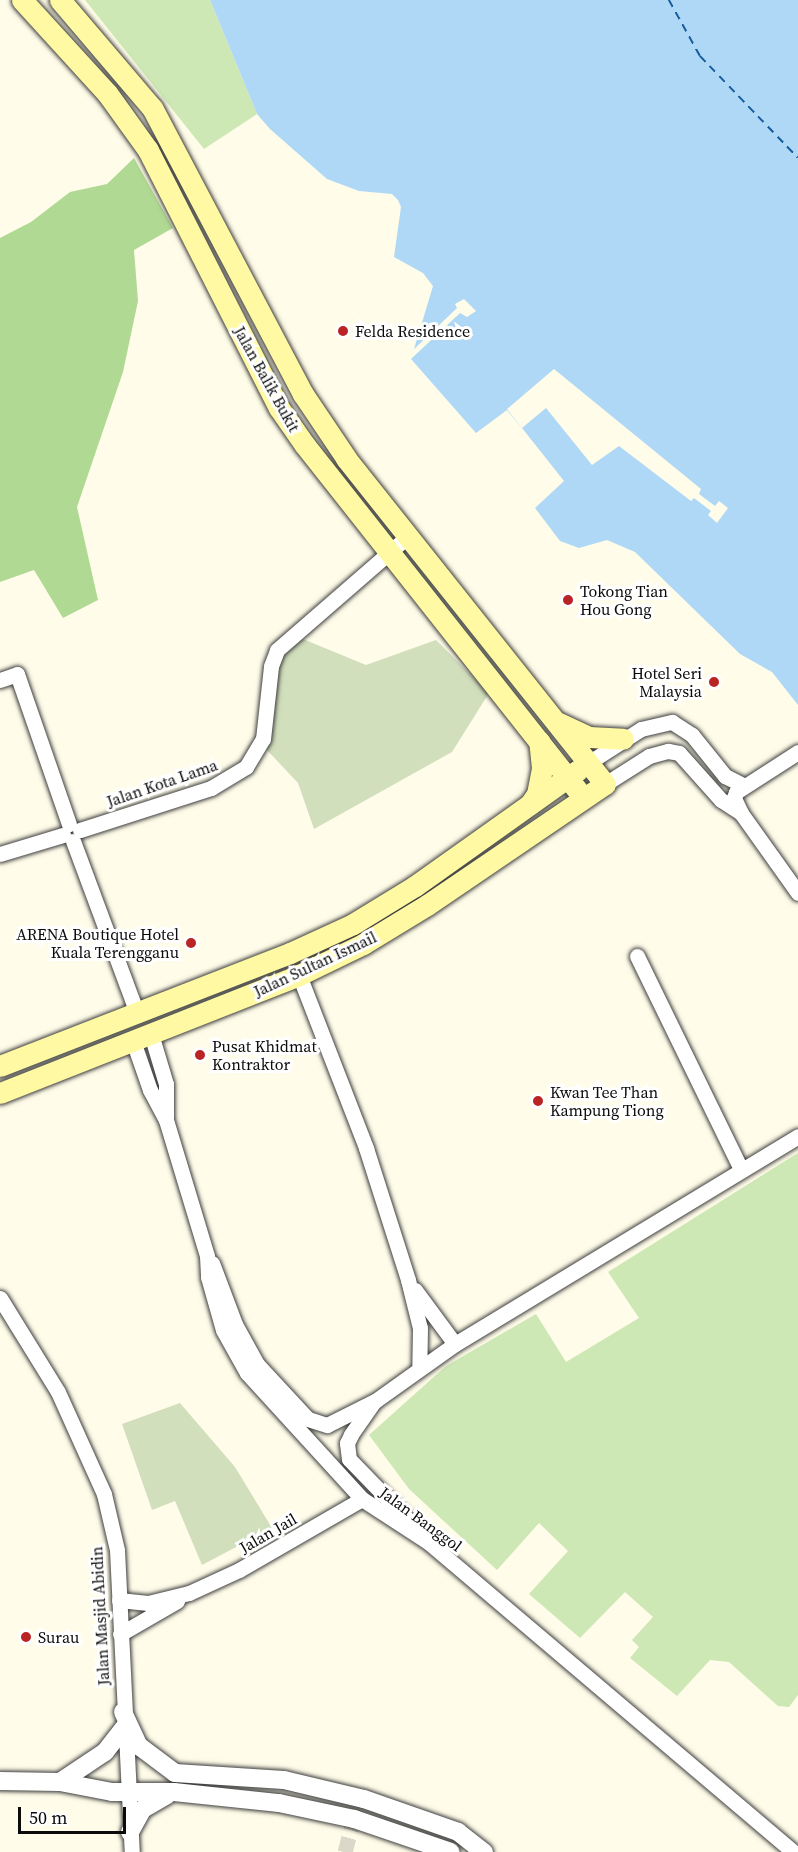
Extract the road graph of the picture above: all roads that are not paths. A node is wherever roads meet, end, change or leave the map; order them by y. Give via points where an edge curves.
1 (22, 0) edge
2 (60, 0) edge
3 (406, 538) junction
4 (387, 554) junction
5 (0, 680) edge
6 (553, 720) junction
7 (623, 739) junction
8 (539, 741) junction
9 (798, 752) edge
10 (588, 763) junction
11 (568, 777) junction
12 (605, 784) junction
13 (745, 786) junction
14 (584, 798) junction
15 (529, 805) junction
16 (741, 813) junction
17 (71, 833) junction
18 (0, 854) edge
19 (798, 893) edge
20 (637, 956) dead end
21 (299, 975) junction
22 (137, 1013) junction
23 (142, 1037) junction
24 (0, 1066) edge
25 (0, 1093) edge
26 (798, 1136) edge
27 (741, 1169) junction
28 (207, 1256) junction
29 (408, 1280) junction
30 (0, 1298) edge
31 (455, 1344) junction
32 (419, 1367) junction
33 (375, 1401) junction
34 (362, 1499) junction
35 (428, 1542) junction
36 (189, 1593) junction
37 (119, 1600) junction
38 (120, 1634) junction
39 (124, 1720) junction
40 (0, 1781) edge
41 (60, 1782) junction
42 (126, 1792) junction
43 (174, 1792) junction
44 (130, 1832) junction
45 (132, 1852) edge
46 (451, 1852) edge
47 (484, 1852) edge
48 (793, 1852) edge

1 - 4 main road, Jalan Balik Bukit via 107,93 148,150 279,408
2 - 3 main road, Jalan Balik Bukit via 153,108 303,394
3 - 4 street, Jalan Kota Lama
3 - 6 main road, Jalan Balik Bukit
4 - 8 main road, Jalan Balik Bukit
4 - 17 street, Jalan Kota Lama via 277,650 271,666 263,739 246,767 211,788
5 - 17 street via 17,674
6 - 7 main road via 589,737
6 - 10 main road, Jalan Balik Bukit
7 - 10 street
7 - 13 street via 658,722 672,722 692,735 725,776
8 - 11 main road, Jalan Balik Bukit
8 - 15 main road via 542,768 537,794
9 - 13 street
10 - 11 main road, Jalan Sultan Ismail
10 - 12 main road, Jalan Balik Bukit
11 - 14 main road, Jalan Balik Bukit
11 - 15 main road, Jalan Sultan Ismail
12 - 14 main road, Jalan Sultan Ismail
12 - 16 street via 649,756 668,751 690,762 721,800
13 - 16 street via 734,798
14 - 21 main road, Jalan Sultan Ismail via 427,905 363,944
15 - 22 main road, Jalan Sultan Ismail via 353,924
16 - 19 street
17 - 18 street, Jalan Kota Lama
17 - 22 street
20 - 27 street
21 - 23 main road, Jalan Sultan Ismail
21 - 29 street via 366,1148
22 - 24 main road, Jalan Sultan Ismail
23 - 25 main road, Jalan Sultan Ismail
23 - 28 street, Jalan Banggol via 166,1084 166,1120
26 - 27 street
27 - 31 street
28 - 33 street via 245,1346 308,1419 327,1425
28 - 34 street, Jalan Banggol via 208,1277 232,1352
29 - 31 street
29 - 32 street via 420,1328
30 - 37 street, Jalan Masjid Abidin via 58,1392 89,1454 104,1494 117,1550
31 - 32 street
32 - 33 street
33 - 35 street via 347,1443 349,1459 381,1488
34 - 35 street, Jalan Banggol
34 - 36 street, Jalan Jail via 239,1570
35 - 48 street, Jalan Banggol
36 - 37 street, Jalan Jail via 148,1603
36 - 38 street, Jalan Jail
37 - 38 street, Jalan Masjid Abidin
38 - 39 street, Jalan Masjid Abidin
39 - 41 street via 105,1752
39 - 42 street, Jalan Masjid Abidin
39 - 47 street via 140,1746 175,1773 284,1780 364,1799 458,1832
40 - 41 street
41 - 42 street
42 - 43 street
42 - 44 street, Jalan Masjid Abidin
43 - 44 street via 148,1804 136,1816
43 - 46 street via 290,1805 354,1819
44 - 45 street, Jalan Masjid Abidin

